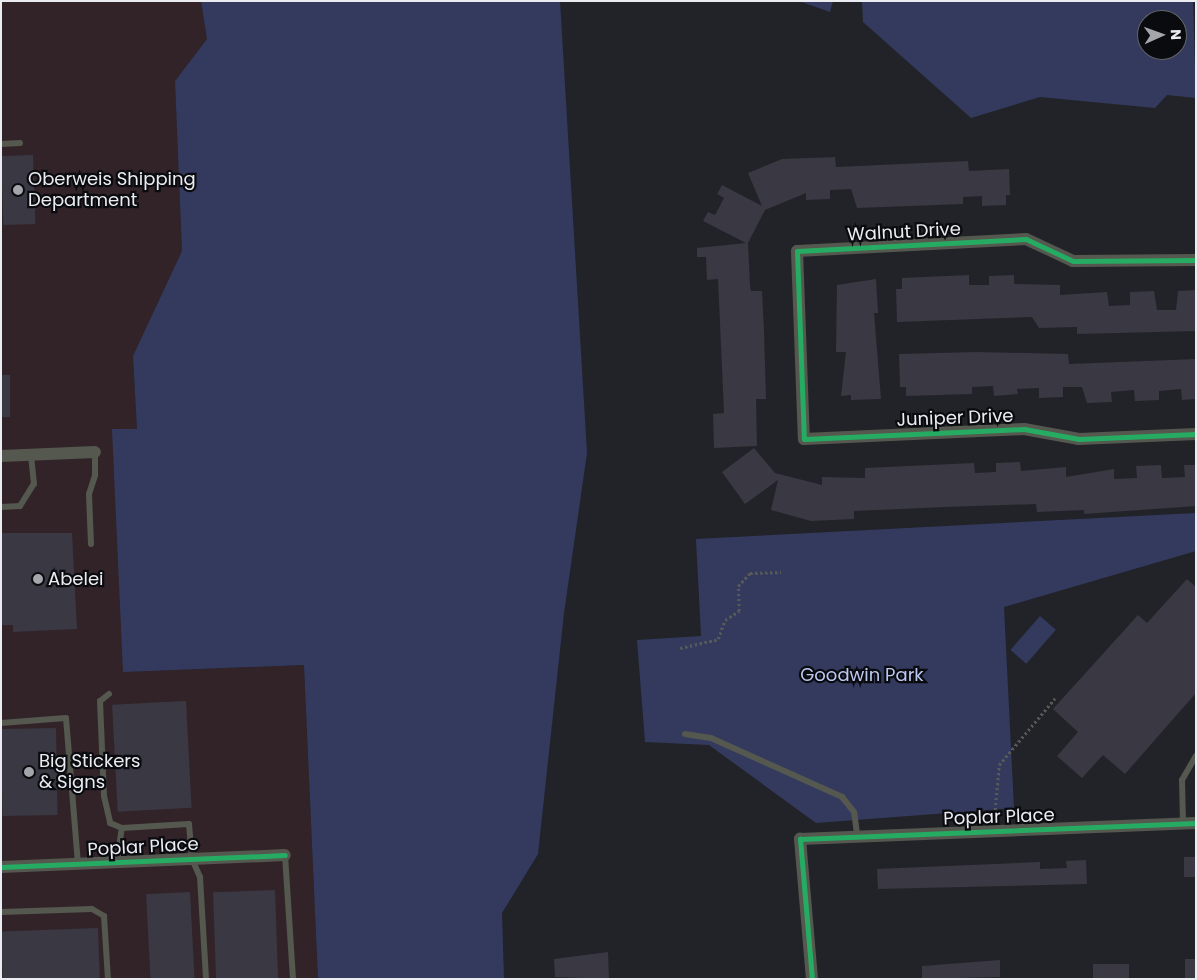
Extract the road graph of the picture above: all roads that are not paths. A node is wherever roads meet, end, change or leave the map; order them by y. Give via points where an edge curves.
1 (20, 143) dead end
2 (1, 144) edge
3 (1196, 260) edge
4 (1196, 434) edge
5 (804, 439) joint
6 (95, 452) joint
7 (31, 455) junction
8 (1, 456) edge
9 (1, 507) edge
10 (91, 544) dead end
11 (109, 694) dead end
12 (1, 723) edge
13 (684, 734) dead end
14 (1196, 756) edge
15 (1183, 823) junction
16 (1196, 823) edge
17 (122, 828) junction
18 (857, 834) junction
19 (285, 854) joint
20 (192, 859) junction
21 (117, 862) junction
22 (78, 864) junction
23 (1, 867) edge
24 (1, 912) edge
25 (108, 979) edge
26 (206, 979) edge
27 (293, 979) edge
28 (812, 979) edge

1 - 2 lane
3 - 5 street, Walnut Drive via 1073,260 1026,239 797,251
4 - 5 street, Juniper Drive via 1079,440 1024,429
6 - 7 street
6 - 10 lane via 96,475 90,494
7 - 8 street
7 - 9 lane via 34,484 20,506
11 - 17 lane via 100,701 104,796 110,823
12 - 22 lane via 66,718
13 - 18 lane via 710,738 842,797 854,812
14 - 15 lane via 1182,780
15 - 16 street, Poplar Place
15 - 18 street, Poplar Place
17 - 20 lane via 189,824
17 - 21 lane
18 - 28 street, Poplar Place via 800,839
19 - 20 street, Poplar Place
19 - 27 lane
20 - 21 street, Poplar Place
20 - 26 lane via 200,877
21 - 22 street, Poplar Place
22 - 23 street, Poplar Place
24 - 25 lane via 92,909 104,916

